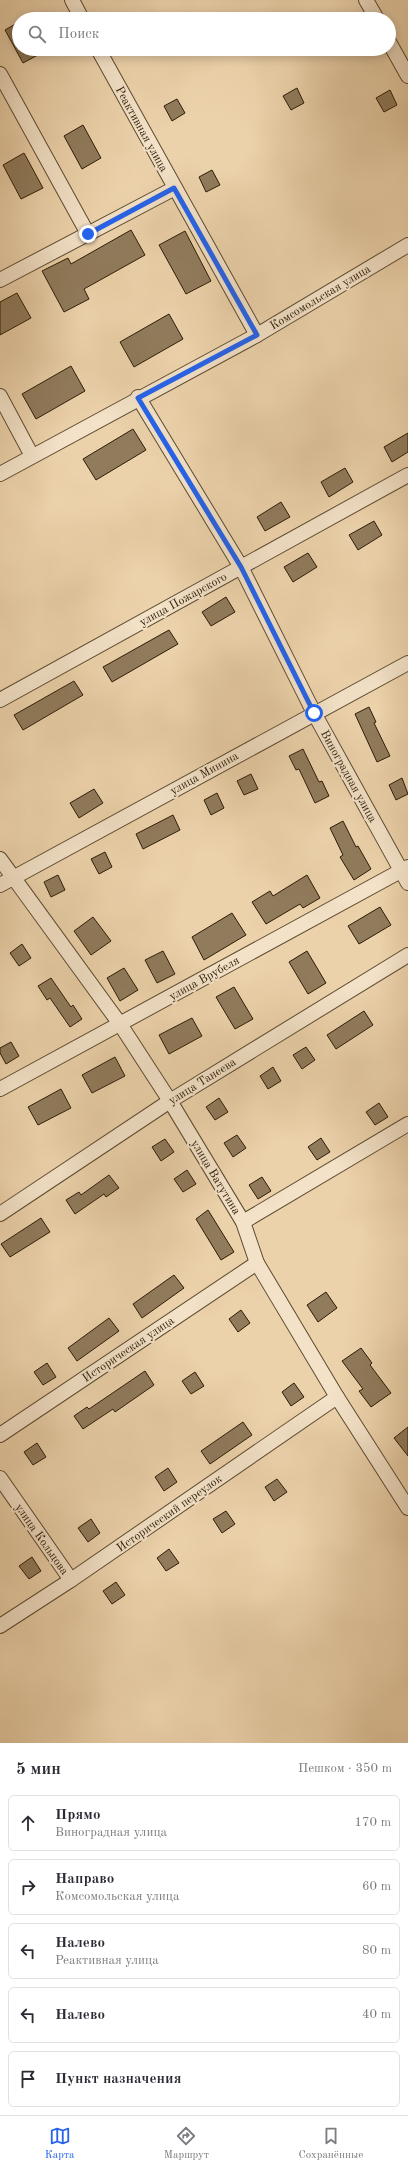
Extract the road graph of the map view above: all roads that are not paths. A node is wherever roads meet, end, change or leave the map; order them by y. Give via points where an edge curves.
1 (72, 0) edge
2 (366, 0) edge
3 (78, 12) edge
4 (372, 12) edge
5 (396, 55) edge
6 (102, 56) edge
7 (0, 74) edge
8 (408, 76) edge
9 (174, 188) junction
10 (88, 234) junction
11 (408, 245) edge
12 (0, 280) edge
13 (257, 335) junction
14 (0, 396) edge
15 (138, 398) junction
16 (32, 456) junction
17 (0, 474) edge
18 (408, 475) edge
19 (241, 567) junction
20 (408, 663) edge
21 (0, 700) edge
22 (314, 713) junction
23 (0, 859) edge
24 (406, 874) edge
25 (14, 877) junction
26 (0, 885) edge
27 (408, 955) edge
28 (120, 1024) junction
29 (0, 1089) edge
30 (170, 1101) junction
31 (408, 1124) edge
32 (0, 1214) edge
33 (243, 1222) junction
34 (257, 1263) junction
35 (337, 1397) junction
36 (0, 1434) edge
37 (0, 1478) edge
38 (408, 1508) edge
39 (71, 1580) junction
40 (0, 1626) edge

1 - 3 street
2 - 4 street
5 - 8 street
6 - 9 street, Реактивная улица
7 - 10 street
9 - 10 street
9 - 13 street, Реактивная улица
10 - 12 street
11 - 13 street, Комсомольская улица
13 - 15 street, Комсомольская улица
14 - 16 street
15 - 16 street, Комсомольская улица
15 - 19 street, Виноградная улица
16 - 17 street, Комсомольская улица
18 - 19 street, улица Пожарского
19 - 21 street, улица Пожарского
19 - 22 street, Виноградная улица
20 - 22 street, улица Минина
22 - 24 street, Виноградная улица
22 - 25 street, улица Минина
23 - 25 street, улица Ватутина
24 - 28 street, улица Врубеля
25 - 26 street, улица Минина
25 - 28 street, улица Ватутина
27 - 30 street, улица Танеева
28 - 29 street, улица Врубеля
28 - 30 street, улица Ватутина
30 - 32 street, улица Танеева
30 - 33 street, улица Ватутина
31 - 33 street
33 - 34 street, улица Ватутина
34 - 35 street, улица Ватутина
34 - 36 street, Историческая улица
35 - 38 street, улица Ватутина
35 - 39 street, Исторический переулок
37 - 39 street, улица Кольцова
39 - 40 street, Исторический переулок

